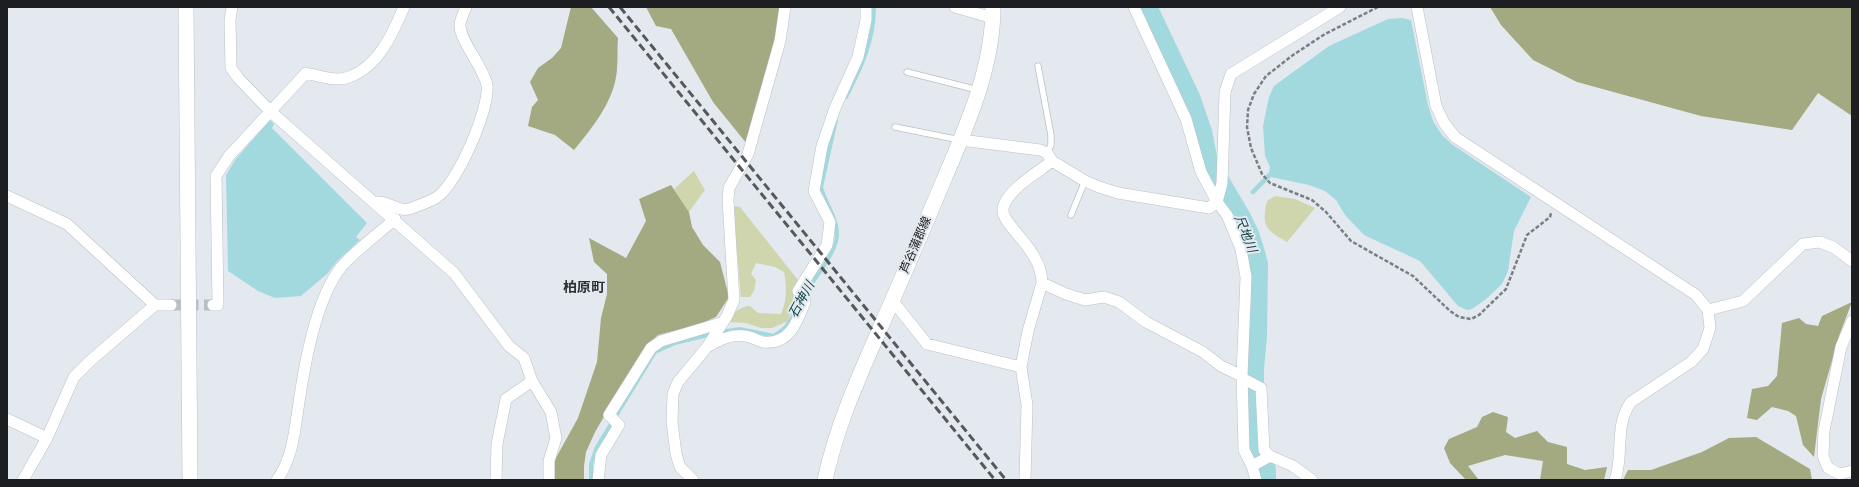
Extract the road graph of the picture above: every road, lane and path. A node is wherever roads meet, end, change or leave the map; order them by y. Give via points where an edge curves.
1 (186, 7) edge
2 (232, 7) edge
3 (404, 7) edge
4 (466, 7) edge
5 (785, 7) edge
6 (866, 7) edge
7 (955, 7) edge
8 (1134, 7) edge
9 (1340, 7) edge
10 (1378, 7) edge
11 (1417, 7) edge
12 (993, 13) edge
13 (1038, 66) dead end
14 (907, 72) dead end
15 (979, 90) junction
16 (271, 112) junction
17 (895, 127) dead end
18 (961, 140) junction
19 (1050, 157) junction
20 (1085, 181) junction
21 (7, 196) edge
22 (1218, 198) junction
23 (375, 202) junction
24 (1554, 202) junction
25 (1071, 216) dead end
26 (395, 220) junction
27 (1852, 261) edge
28 (1042, 283) junction
29 (892, 300) junction
30 (155, 305) junction
31 (171, 305) tunnel mouth
32 (212, 305) dead end
33 (1708, 310) junction
34 (1852, 321) edge
35 (720, 325) junction
36 (709, 343) junction
37 (1021, 367) junction
38 (1243, 378) junction
39 (532, 381) junction
40 (7, 419) edge
41 (47, 438) junction
42 (1268, 457) junction
43 (1253, 466) junction
44 (1852, 471) edge
45 (23, 480) edge
46 (190, 480) edge
47 (277, 480) edge
48 (496, 480) edge
49 (549, 480) edge
50 (598, 480) edge
51 (693, 480) edge
52 (825, 480) edge
53 (1025, 480) edge
54 (1256, 480) edge
55 (1312, 480) edge
56 (1615, 480) edge

1 - 46 main road
2 - 16 street via 231,68 239,80
3 - 16 street via 394,32 375,59 363,69 349,77 334,78 306,72
4 - 23 street via 460,25 462,36 481,68 487,86 484,112 469,148 457,173 438,197 408,209
5 - 35 street via 780,41 748,154 730,188 728,200 734,300
6 - 36 street via 866,20 858,57 824,140 814,191 830,222 827,245 798,291 805,302 795,327 780,341 761,341 746,336 719,339
7 - 12 street
8 - 22 street via 1186,119 1201,172
9 - 22 street via 1232,74 1225,92 1222,184
10 - 24 path via 1325,34 1266,76 1252,99 1248,110 1247,127 1251,148 1262,174 1270,183 1312,200 1351,241 1413,276 1459,317 1471,319 1479,315 1506,289 1527,235 1550,217
11 - 24 street via 1436,106 1444,123 1455,138
12 - 15 main road, 芦谷蒲郡線 via 990,48
13 - 19 lane via 1052,135
14 - 15 lane
15 - 18 main road, 芦谷蒲郡線
16 - 23 street
16 - 32 street via 229,156 216,176 218,305
17 - 18 lane
18 - 19 street via 1040,150
18 - 29 main road, 芦谷蒲郡線
19 - 20 street
19 - 28 street via 1006,200 1003,209 1005,219 1038,261
20 - 22 street via 1118,193 1200,207 1209,208
20 - 25 lane
21 - 30 street via 67,224
22 - 38 street via 1242,249 1246,277
23 - 26 street
24 - 33 street via 1696,295
26 - 39 street via 454,273 509,346 524,358
26 - 47 street via 342,266 330,286 307,353 286,468
27 - 33 street via 1833,246 1820,242 1804,244 1743,301
28 - 37 street
28 - 38 street via 1085,300 1104,297 1119,302 1146,322 1203,352
29 - 37 street via 927,344
29 - 52 main road, 芦谷蒲郡線 via 845,410
30 - 31 street
30 - 41 street via 74,378
33 - 56 street via 1710,328 1703,349 1691,362 1631,402 1624,411
34 - 44 street via 1841,347 1824,431 1823,456 1828,468 1840,474
35 - 36 street
35 - 50 street via 661,341 651,348 609,415 619,425 601,455
36 - 51 street via 678,382 673,394 672,422 676,454 680,467
37 - 53 street via 1027,405
38 - 42 street via 1262,388 1264,450
38 - 43 street via 1244,450
39 - 48 street via 506,399 497,444
39 - 49 street via 551,412 556,438 548,461
40 - 41 street
41 - 45 street
42 - 43 street
42 - 55 street via 1293,466
43 - 54 street

